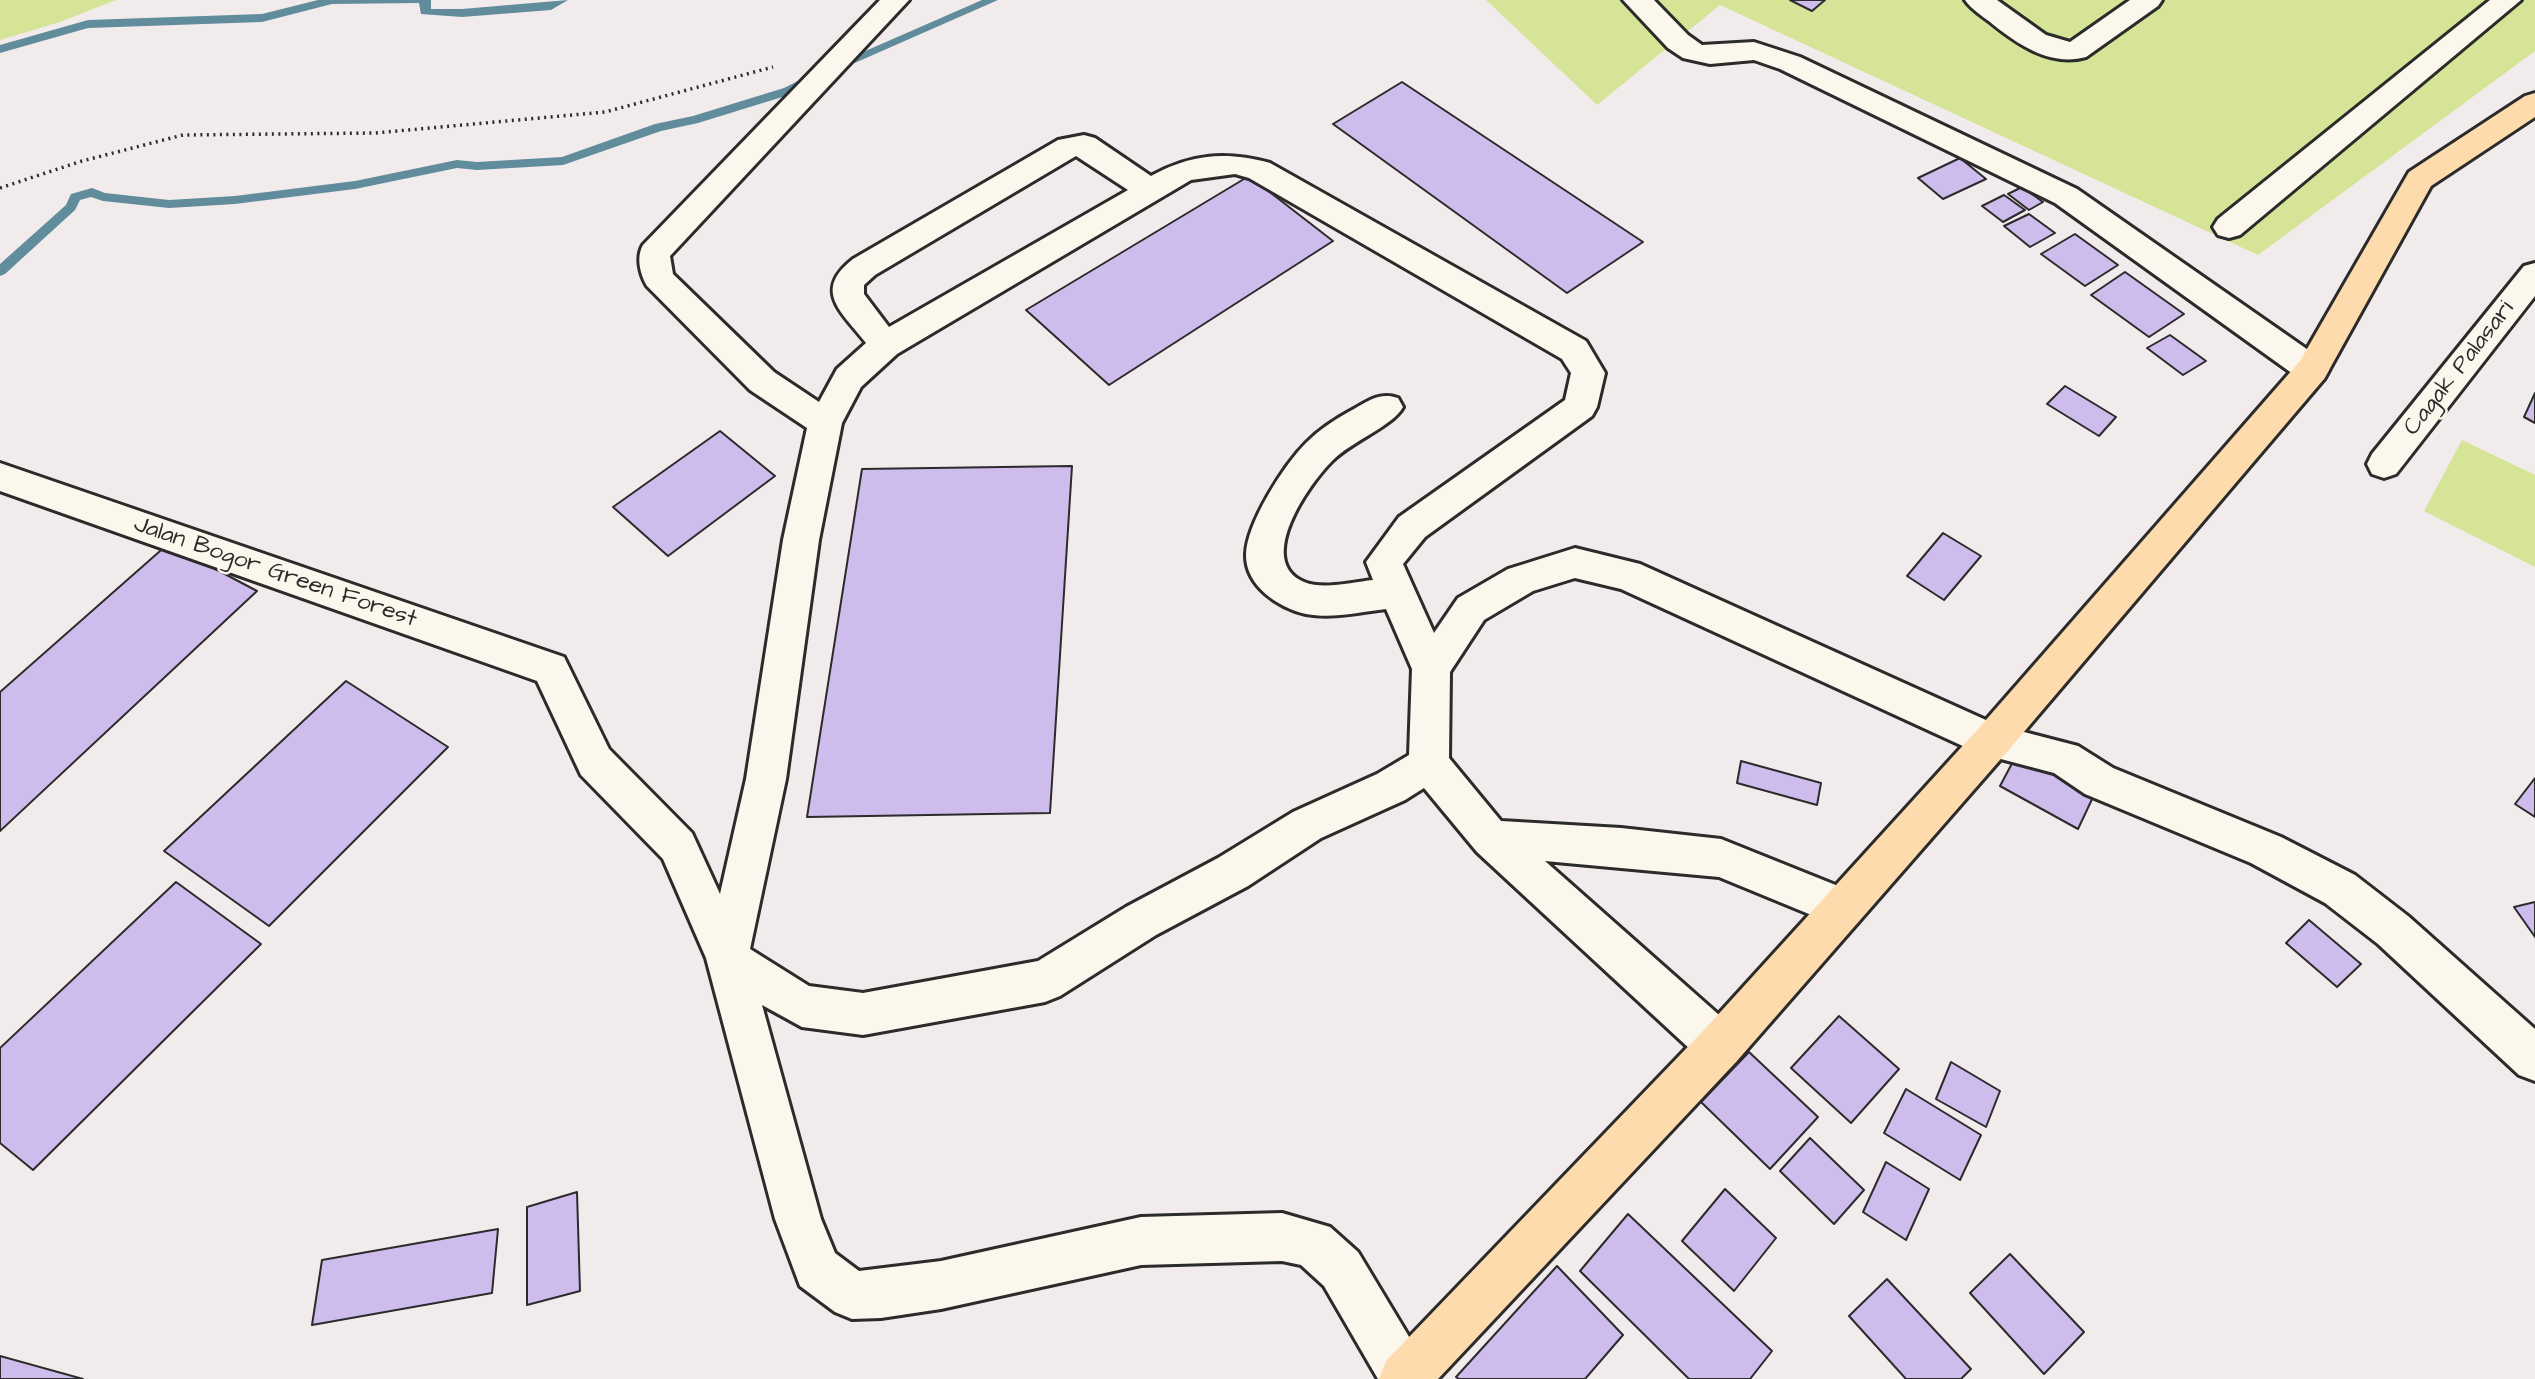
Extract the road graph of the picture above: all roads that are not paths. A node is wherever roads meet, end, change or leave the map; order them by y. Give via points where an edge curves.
1 (895, 0) edge
2 (1637, 0) edge
3 (1979, 0) edge
4 (2148, 0) edge
5 (2507, 0) edge
6 (2535, 103) edge
7 (1150, 190) junction
8 (2230, 228) dead end
9 (2535, 274) edge
10 (885, 345) junction
11 (2312, 370) junction
12 (1386, 407) dead end
13 (825, 423) junction
14 (2384, 464) dead end
15 (0, 477) edge
16 (1396, 592) junction
17 (1432, 669) junction
18 (1992, 741) junction
19 (1429, 764) junction
20 (1491, 839) junction
21 (1843, 908) junction
22 (727, 958) junction
23 (1720, 1046) junction
24 (2535, 1059) edge
25 (1404, 1379) edge

1 - 13 street via 654,253 658,278 762,381
2 - 11 street via 1685,48 1715,56 1754,51 1790,63 2066,196
3 - 4 street via 2040,45 2067,52 2076,51
5 - 8 street
6 - 11 main road via 2420,179
7 - 10 street
7 - 10 street via 1084,145 1053,156 848,280 848,297
7 - 16 street via 1184,171 1211,165 1259,170 1574,351 1588,373 1580,407 1412,527 1384,562
9 - 14 street, Cagak Palasari
10 - 13 street via 849,378
11 - 18 main road
12 - 16 street via 1343,431 1317,454 1268,534 1263,552 1278,583 1305,598
13 - 22 street via 801,540 766,779
15 - 22 street, Jalan Bogor Green Forest via 551,669 595,762 678,846
16 - 17 street
17 - 18 street via 1471,609 1521,580 1574,563 1627,575
17 - 19 street
18 - 21 main road
18 - 24 street via 2064,758 2099,781 2266,850 2340,889 2393,930
19 - 20 street
19 - 22 street via 1391,787 1307,825 1045,981 863,1014 802,1006
20 - 21 street via 1721,858
20 - 23 street
21 - 23 main road
22 - 25 street via 798,1219 817,1269 852,1295 941,1286 1141,1241 1282,1237 1313,1244 1341,1269
23 - 25 main road

